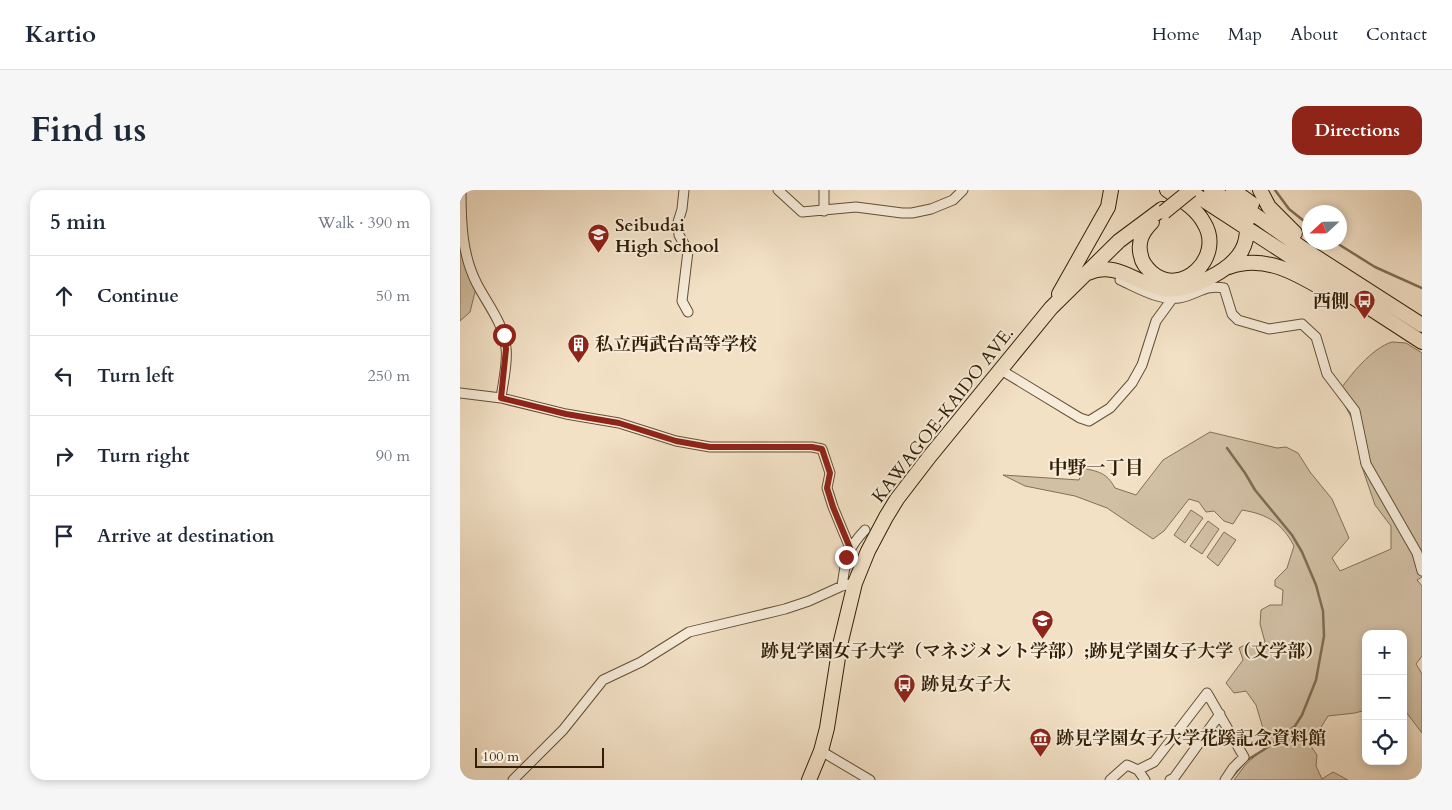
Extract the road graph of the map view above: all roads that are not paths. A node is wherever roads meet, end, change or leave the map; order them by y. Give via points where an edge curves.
1 (461, 190) edge
2 (684, 190) edge
3 (778, 190) edge
4 (824, 190) edge
5 (963, 190) edge
6 (1111, 190) edge
7 (1167, 190) edge
8 (1178, 190) edge
9 (1189, 190) edge
10 (1218, 190) edge
11 (1234, 190) edge
12 (1260, 190) edge
13 (1208, 195) edge
14 (1161, 209) junction
15 (824, 211) junction
16 (1247, 228) junction
17 (1295, 233) junction
18 (1225, 268) junction
19 (1082, 276) junction
20 (1120, 280) dead end
21 (1172, 298) junction
22 (1054, 303) junction
23 (1392, 306) junction
24 (688, 312) dead end
25 (1422, 325) edge
26 (1422, 343) edge
27 (1001, 370) junction
28 (460, 393) edge
29 (501, 398) junction
30 (865, 530) dead end
31 (851, 546) junction
32 (868, 551) junction
33 (1422, 571) edge
34 (848, 585) junction
35 (1220, 714) junction
36 (821, 751) junction
37 (1138, 770) junction
38 (513, 780) edge
39 (809, 780) edge
40 (870, 780) edge
41 (1110, 780) edge
42 (1145, 780) edge
43 (1170, 780) edge
44 (1226, 780) edge

1 - 29 street via 461,219 469,264 505,342
2 - 24 street via 678,222 679,235 688,251 682,301
3 - 15 street via 802,212
4 - 15 street
5 - 15 street via 954,200 912,213 856,207
6 - 22 highway via 1108,207 1100,223
7 - 14 highway via 1196,212 1209,234 1208,257 1193,274 1179,280 1166,280 1155,275 1141,258 1139,246 1144,230
8 - 14 highway, KAWAGOE-KAIDO AVE.
9 - 13 highway
9 - 14 highway, bridge
10 - 23 highway
11 - 17 highway
12 - 17 highway via 1269,207
13 - 16 highway
14 - 19 highway, KAWAGOE-KAIDO AVE. via 1119,241
14 - 22 highway, KAWAGOE-KAIDO AVE. via 1100,251
16 - 18 highway via 1243,249
16 - 26 highway
17 - 23 highway
18 - 19 highway via 1201,282 1172,289 1154,286 1111,268 1093,270
18 - 26 highway via 1254,261 1279,267
19 - 22 highway, KAWAGOE-KAIDO AVE.
20 - 21 street via 1152,294
21 - 27 street via 1156,321 1142,365 1132,383 1110,408 1089,421
21 - 33 street via 1213,286 1224,288 1232,314 1238,320 1269,329 1302,324 1316,337 1327,374 1355,412 1366,464 1417,553
22 - 27 highway, KAWAGOE-KAIDO AVE.
23 - 25 highway
27 - 32 highway, KAWAGOE-KAIDO AVE. via 911,480
28 - 29 street
29 - 31 street via 619,423 676,441 710,447 822,449 830,473 827,488
30 - 31 street
31 - 32 street
31 - 34 street via 846,557
32 - 34 highway, KAWAGOE-KAIDO AVE.
34 - 36 highway, KAWAGOE-KAIDO AVE. via 832,704
34 - 38 street via 785,609 689,632 641,662 603,680 563,730
35 - 37 street via 1207,693 1154,762
35 - 43 street
35 - 44 street via 1244,757
36 - 39 highway, KAWAGOE-KAIDO AVE.
36 - 40 street
37 - 41 street via 1127,765
37 - 42 street

